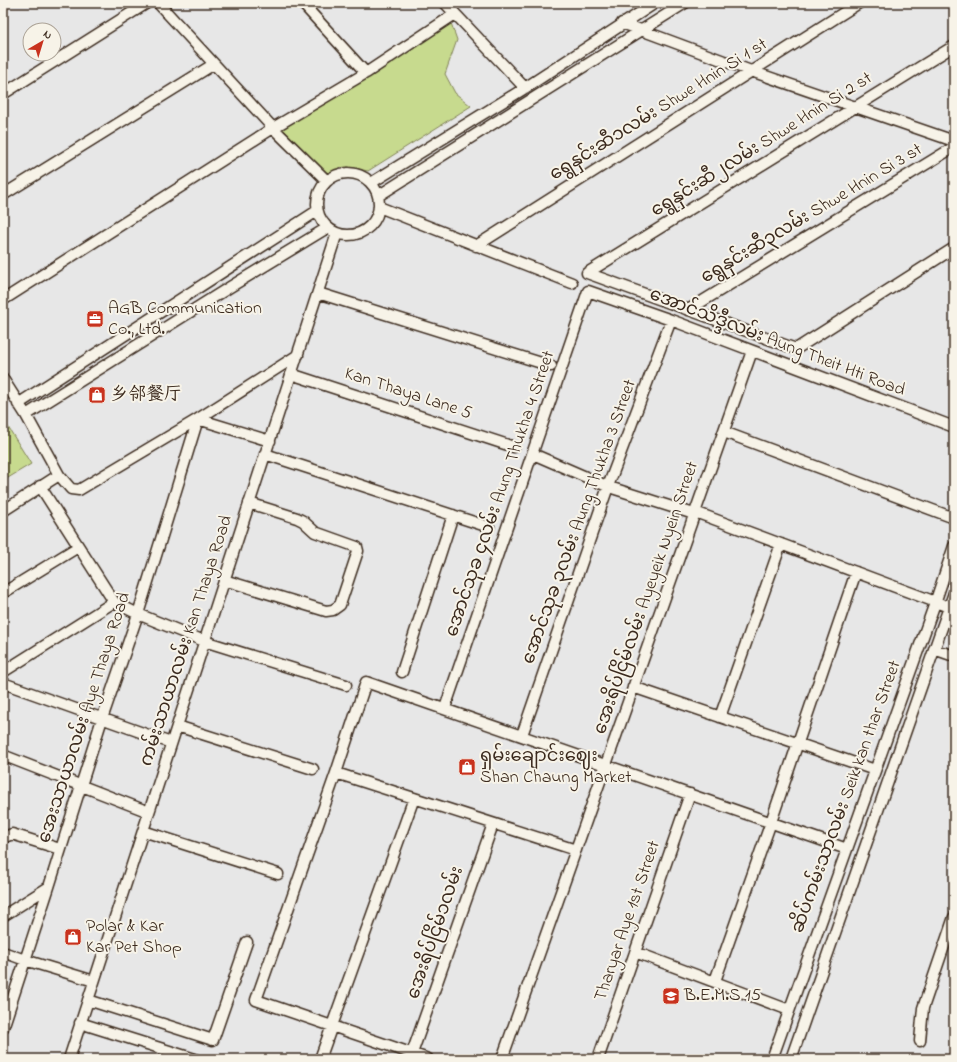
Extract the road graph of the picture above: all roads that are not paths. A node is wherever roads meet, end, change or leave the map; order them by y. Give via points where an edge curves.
1 (146, 3) edge
2 (158, 3) edge
3 (302, 3) edge
4 (445, 3) edge
5 (655, 3) edge
6 (685, 3) edge
7 (859, 3) edge
8 (455, 14) junction
9 (622, 24) junction
10 (641, 31) junction
11 (954, 46) edge
12 (214, 64) junction
13 (751, 71) junction
14 (366, 73) junction
15 (524, 88) junction
16 (3, 94) edge
17 (856, 107) junction
18 (273, 128) junction
19 (954, 141) edge
20 (954, 147) edge
21 (327, 181) junction
22 (371, 183) junction
23 (3, 195) edge
24 (378, 196) junction
25 (379, 207) junction
26 (317, 211) junction
27 (332, 230) junction
28 (476, 246) junction
29 (954, 248) edge
30 (572, 283) dead end
31 (588, 291) joint
32 (318, 293) junction
33 (3, 300) edge
34 (688, 310) junction
35 (671, 320) junction
36 (752, 351) junction
37 (298, 355) junction
38 (551, 366) dead end
39 (292, 374) junction
40 (3, 379) edge
41 (18, 404) junction
42 (26, 415) junction
43 (198, 419) junction
44 (954, 427) edge
45 (724, 432) junction
46 (270, 441) junction
47 (514, 447) dead end
48 (265, 454) junction
49 (533, 454) junction
50 (59, 475) junction
51 (40, 486) junction
52 (608, 487) junction
53 (249, 503) junction
54 (3, 511) edge
55 (695, 513) junction
56 (453, 515) junction
57 (954, 518) edge
58 (490, 527) dead end
59 (781, 544) junction
60 (954, 546) edge
61 (78, 547) junction
62 (856, 572) junction
63 (224, 580) junction
64 (3, 593) edge
65 (954, 593) edge
66 (114, 602) junction
67 (935, 603) junction
68 (949, 608) junction
69 (138, 614) junction
70 (204, 641) junction
71 (934, 649) junction
72 (954, 656) edge
73 (3, 672) edge
74 (402, 672) dead end
75 (3, 683) edge
76 (346, 685) dead end
77 (633, 687) junction
78 (445, 708) junction
79 (720, 717) junction
80 (102, 719) junction
81 (177, 726) junction
82 (522, 735) junction
83 (171, 743) junction
84 (797, 744) junction
85 (4, 755) edge
86 (606, 765) junction
87 (313, 769) dead end
88 (875, 770) junction
89 (336, 773) junction
90 (82, 786) junction
91 (690, 794) junction
92 (414, 798) junction
93 (149, 812) junction
94 (771, 822) junction
95 (493, 824) junction
96 (143, 831) junction
97 (3, 838) edge
98 (60, 849) junction
99 (847, 849) junction
100 (576, 850) junction
101 (278, 874) dead end
102 (49, 887) junction
103 (3, 916) edge
104 (954, 917) edge
105 (247, 942) dead end
106 (3, 952) edge
107 (635, 952) junction
108 (25, 960) junction
109 (94, 981) junction
110 (715, 981) junction
111 (88, 1000) junction
112 (789, 1010) junction
113 (80, 1023) junction
114 (331, 1026) junction
115 (3, 1028) edge
116 (920, 1041) dead end
117 (411, 1056) edge
118 (69, 1059) edge
119 (194, 1059) edge
120 (320, 1059) edge
121 (428, 1059) edge
122 (502, 1059) edge
123 (598, 1059) edge
124 (772, 1059) edge
125 (791, 1059) edge

1 - 16 street
2 - 12 street
3 - 14 street
4 - 8 street
5 - 9 street
6 - 10 street
7 - 13 street, ရွေနှင်းဆီ၁လမ်း Shwe Hnin Si 1 st
8 - 14 street
8 - 15 street
9 - 10 street
9 - 15 street
10 - 13 street
10 - 24 street
11 - 17 street, ရွေနှင်းဆီ၂လမ်း Shwe Hnin Si 2 st
12 - 18 street
12 - 23 street
13 - 17 street
13 - 28 street, ရွေနှင်းဆီ၁လမ်း Shwe Hnin Si 1 st
14 - 18 street
15 - 22 street
17 - 19 street
17 - 34 street, ရွေနှင်းဆီ၂လမ်း Shwe Hnin Si 2 st via 587,273
18 - 21 street
18 - 33 street
20 - 34 street, ရွေနှင်းဆီ၃လမ်း Shwe Hnin Si 3 st
21 - 22 street via 341,174 352,174
21 - 26 street via 320,190
22 - 24 street
24 - 25 street
25 - 27 street via 370,227 361,233 351,236
25 - 28 street
26 - 27 street via 319,217
26 - 41 street
27 - 32 street, ကမ်းသာယာလမ်း Kan Thaya Road
27 - 42 street via 230,287
28 - 30 street
29 - 34 street via 796,349
31 - 35 street, အောင်သိဒ္ဒီလမ်း Aung Theit Hti Road
31 - 49 street, အောင်သုခ ၄လမ်း Aung Thukha 4 Street
32 - 37 street, ကမ်းသာယာလမ်း Kan Thaya Road
32 - 38 street
35 - 36 street, အောင်သိဒ္ဒီလမ်း Aung Theit Hti Road
35 - 52 street, အောင်သုခ ၃လမ်း Aung Thukha 3 Street
36 - 44 street, အောင်သိဒ္ဒီလမ်း Aung Theit Hti Road
36 - 45 street, အေးရိပ်ငြိမ်လမ်း Ayeyeik Nyein Street
37 - 39 street, ကမ်းသာယာလမ်း Kan Thaya Road
37 - 43 street
39 - 46 street, ကမ်းသာယာလမ်း Kan Thaya Road
39 - 47 street, Kan Thaya Lane 5
40 - 41 street
41 - 42 street
42 - 50 street
43 - 46 street
43 - 50 street via 79,490 71,489
43 - 69 street, အေးသာယာလမ်း Aye Thaya Road
45 - 55 street, အေးရိပ်ငြိမ်လမ်း Ayeyeik Nyein Street
45 - 57 street
46 - 48 street, ကမ်းသာယာလမ်း Kan Thaya Road
48 - 53 street, ကမ်းသာယာလမ်း Kan Thaya Road
48 - 56 street
49 - 52 street
49 - 78 street, အောင်သုခ ၄လမ်း Aung Thukha 4 Street
50 - 51 street
51 - 54 street
51 - 61 street
52 - 55 street
52 - 82 street, အောင်သုခ ၃လမ်း Aung Thukha 3 Street
53 - 63 street, ကမ်းသာယာလမ်း Kan Thaya Road
53 - 63 street via 297,518 315,532 357,547 358,551 342,601 337,608 326,611
55 - 59 street
55 - 77 street, အေးရိပ်ငြိမ်လမ်း Ayeyeik Nyein Street
56 - 58 street
56 - 74 street
59 - 62 street
59 - 79 street
60 - 67 street, ဆိပ်ကမ်းသာလမ်း Seik kan thar Street
61 - 64 street
61 - 66 street
62 - 67 street
62 - 84 street
63 - 70 street, ကမ်းသာယာလမ်း Kan Thaya Road
65 - 68 street, ဆိပ်ကမ်းသာလမ်း Seik kan thar Street
66 - 69 street
66 - 73 street
67 - 68 street
67 - 88 street, ဆိပ်ကမ်းသာလမ်း Seik kan thar Street
68 - 71 street, ဆိပ်ကမ်းသာလမ်း Seik kan thar Street
69 - 70 street
69 - 80 street, အေးသာယာလမ်း Aye Thaya Road
70 - 76 street
70 - 81 street, ကမ်းသာယာလမ်း Kan Thaya Road
71 - 72 street
71 - 125 street, ဆိပ်ကမ်းသာလမ်း Seik kan thar Street
75 - 80 street
77 - 79 street
77 - 86 street, အေးရိပ်ငြိမ်လမ်း Ayeyeik Nyein Street
78 - 82 street
78 - 89 street via 366,682
79 - 84 street
80 - 83 street
80 - 90 street, အေးသာယာလမ်း Aye Thaya Road
81 - 83 street, ကမ်းသာယာလမ်း Kan Thaya Road
81 - 87 street
82 - 86 street
83 - 93 street, ကမ်းသာယာလမ်း Kan Thaya Road
84 - 88 street
84 - 94 street
85 - 90 street
86 - 91 street
86 - 100 street, အေးရိပ်ငြိမ်လမ်း Ayeyeik Nyein Street
88 - 99 street, ဆိပ်ကမ်းသာလမ်း Seik kan thar Street
89 - 92 street
89 - 114 street via 256,1000
90 - 93 street
90 - 98 street, အေးသာယာလမ်း Aye Thaya Road
91 - 94 street
91 - 107 street, Tharyar Aye 1st Street
92 - 95 street
92 - 114 street
93 - 96 street, ကမ်းသာယာလမ်း Kan Thaya Road
94 - 99 street
94 - 110 street
95 - 100 street
95 - 117 street, အေးရိပ်ငြိမ်၁လမ်း
96 - 101 street
96 - 109 street, ကမ်းသာယာလမ်း Kan Thaya Road
97 - 98 street via 12,834
98 - 102 street, အေးသာယာလမ်း Aye Thaya Road
99 - 112 street, ဆိပ်ကမ်းသာလမ်း Seik kan thar Street
100 - 122 street, အေးရိပ်ငြိမ်လမ်း Ayeyeik Nyein Street
102 - 103 street
102 - 108 street, အေးသာယာလမ်း Aye Thaya Road
104 - 116 street via 923,1008
105 - 111 street via 213,1040
106 - 108 street
107 - 110 street
107 - 123 street, Tharyar Aye 1st Street
108 - 109 street
108 - 115 street, အေးသာယာလမ်း Aye Thaya Road
109 - 111 street, ကမ်းသာယာလမ်း Kan Thaya Road
110 - 112 street
111 - 113 street, ကမ်းသာယာလမ်း Kan Thaya Road
112 - 124 street, ဆိပ်ကမ်းသာလမ်း Seik kan thar Street
113 - 118 street, ကမ်းသာယာလမ်း Kan Thaya Road
113 - 119 street
114 - 117 street
114 - 120 street
117 - 121 street

